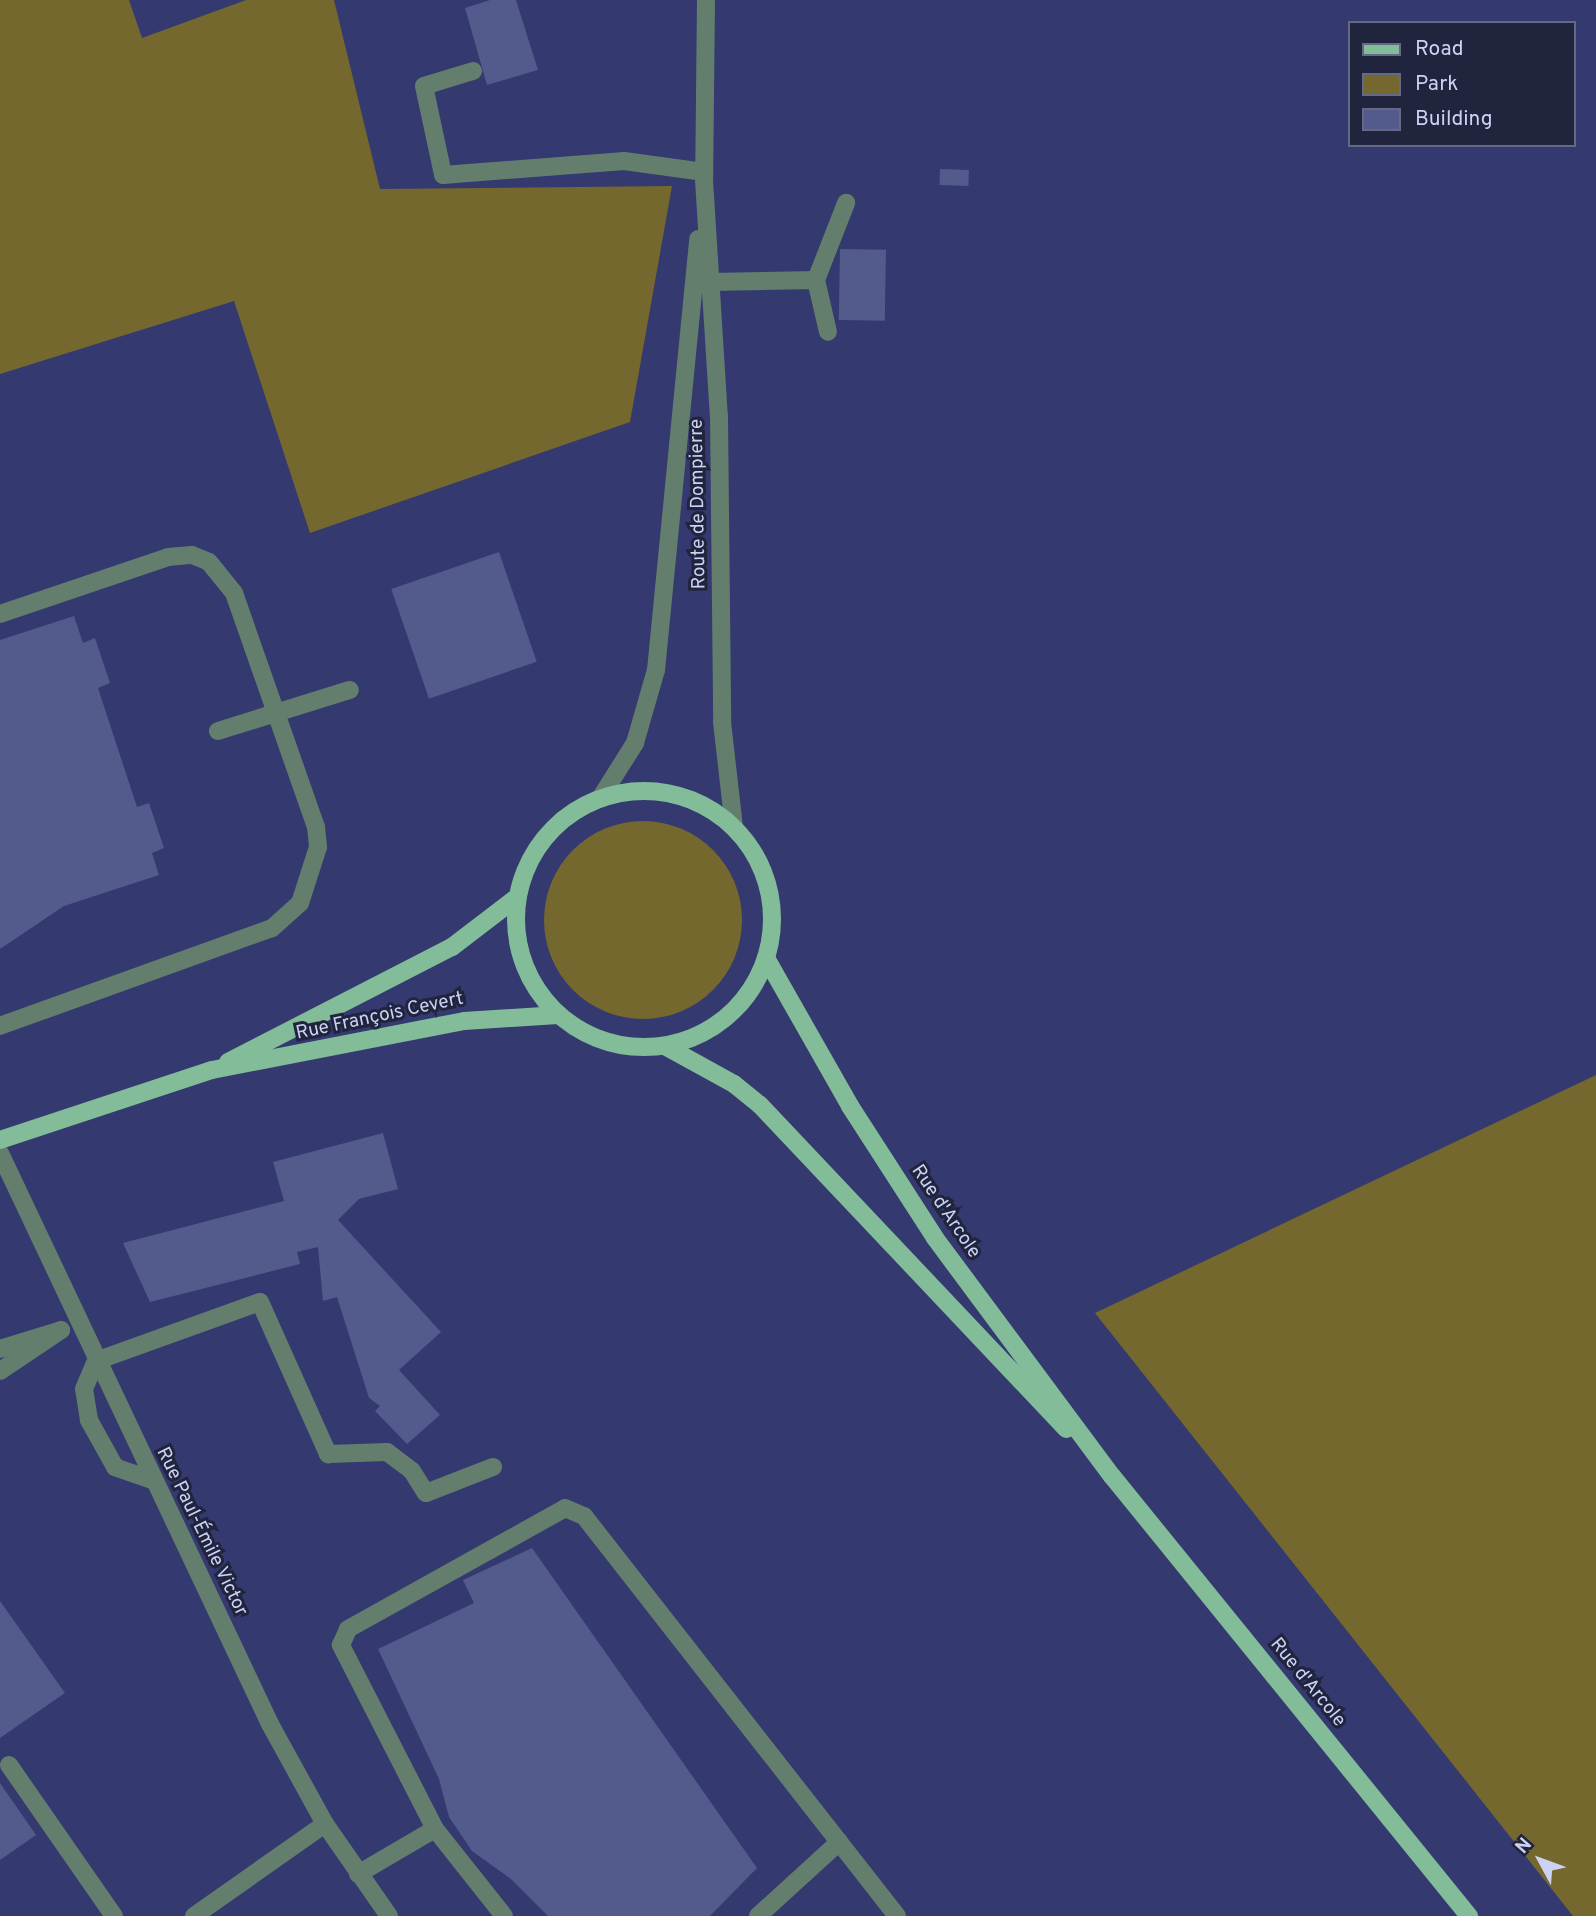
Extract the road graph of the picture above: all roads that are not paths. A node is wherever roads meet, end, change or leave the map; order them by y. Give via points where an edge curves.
1 (706, 0) edge
2 (473, 71) dead end
3 (704, 176) junction
4 (846, 203) dead end
5 (816, 280) junction
6 (710, 282) junction
7 (828, 332) dead end
8 (0, 614) edge
9 (350, 690) dead end
10 (276, 713) junction
11 (218, 731) dead end
12 (601, 797) junction
13 (734, 827) junction
14 (516, 898) junction
15 (766, 958) junction
16 (558, 1015) junction
17 (0, 1026) edge
18 (665, 1046) junction
19 (212, 1070) junction
20 (0, 1140) edge
21 (0, 1153) edge
22 (78, 1320) junction
23 (61, 1330) junction
24 (0, 1349) edge
25 (96, 1361) junction
26 (0, 1371) edge
27 (493, 1467) dead end
28 (1112, 1476) junction
29 (152, 1480) junction
30 (9, 1765) dead end
31 (325, 1824) junction
32 (435, 1829) junction
33 (839, 1842) junction
34 (358, 1874) junction
35 (114, 1916) edge
36 (194, 1916) edge
37 (389, 1916) edge
38 (504, 1916) edge
39 (758, 1916) edge
40 (897, 1916) edge
41 (1469, 1916) edge

1 - 3 street, Route de Dompierre
2 - 3 street via 424,86 443,175 624,161
3 - 6 street, Route de Dompierre
3 - 12 street, Route de Dompierre via 656,670 635,743
4 - 5 street
5 - 6 street
5 - 7 street
6 - 13 street, Route de Dompierre via 719,416 722,722
8 - 10 street via 168,557 192,555 223,575 234,593
9 - 10 street
10 - 11 street
10 - 17 street via 318,847 310,884 288,918
12 - 13 main road via 636,790 672,793 706,806
12 - 14 main road via 570,813 545,836 526,865
13 - 15 main road via 755,855 769,888 772,923
14 - 16 main road via 517,942 531,982
14 - 19 main road, Rue François Cevert via 452,947
15 - 18 main road via 751,989 728,1016 699,1035
15 - 28 main road, Rue d'Arcole via 850,1106 934,1238
16 - 18 main road via 590,1036 627,1046
16 - 19 main road, Rue François Cevert via 464,1021
18 - 28 main road, Rue d'Arcole via 734,1083 760,1105 932,1293
19 - 20 main road, Rue François Cevert
21 - 22 street, Rue Paul-Émile Victor
22 - 23 street
22 - 25 street, Rue Paul-Émile Victor
23 - 24 street
23 - 26 street
25 - 27 street via 260,1302 328,1454 387,1452 412,1471 426,1493
25 - 29 street, Rue Paul-Émile Victor
25 - 29 street via 84,1389 89,1419 116,1467
28 - 41 main road, Rue d'Arcole
29 - 31 street, Rue Paul-Émile Victor
30 - 35 street
31 - 34 street, Rue Paul-Émile Victor
31 - 36 street
32 - 33 street via 341,1645 348,1629 565,1508 584,1516
32 - 34 street
32 - 38 street
33 - 39 street
33 - 40 street
34 - 37 street, Rue Paul-Émile Victor

